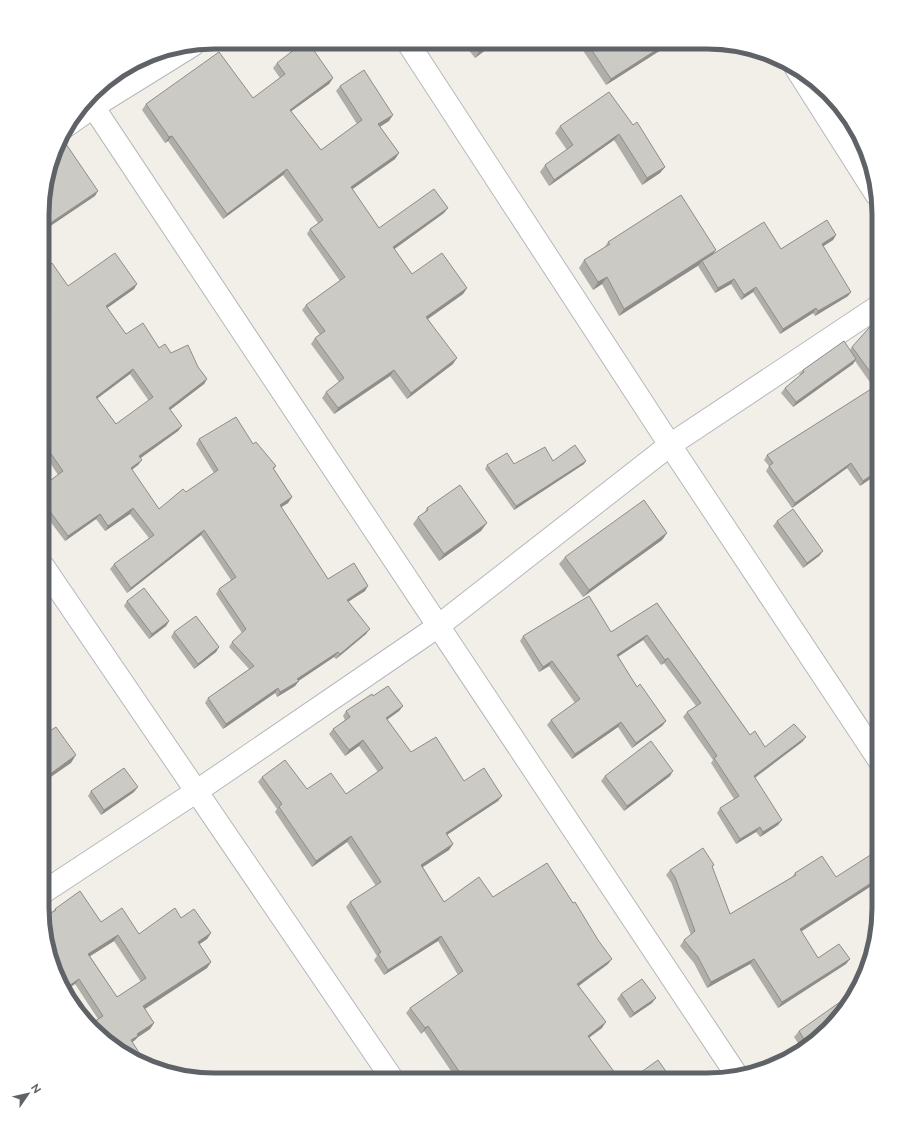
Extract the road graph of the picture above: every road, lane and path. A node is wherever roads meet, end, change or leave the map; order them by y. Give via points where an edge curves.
1 (412, 49) edge
2 (180, 52) edge
3 (804, 80) edge
4 (92, 102) edge
5 (91, 103) edge
6 (870, 184) edge
7 (872, 311) edge
8 (670, 445) junction
9 (49, 575) edge
10 (437, 627) junction
11 (872, 749) edge
12 (197, 791) junction
13 (49, 888) edge
14 (734, 1071) edge
15 (388, 1073) edge

1 - 8 street
2 - 4 street
3 - 6 street
5 - 10 street
7 - 8 street
8 - 10 street
8 - 11 street
9 - 12 street
10 - 12 street
10 - 14 street
12 - 13 street
12 - 15 street

